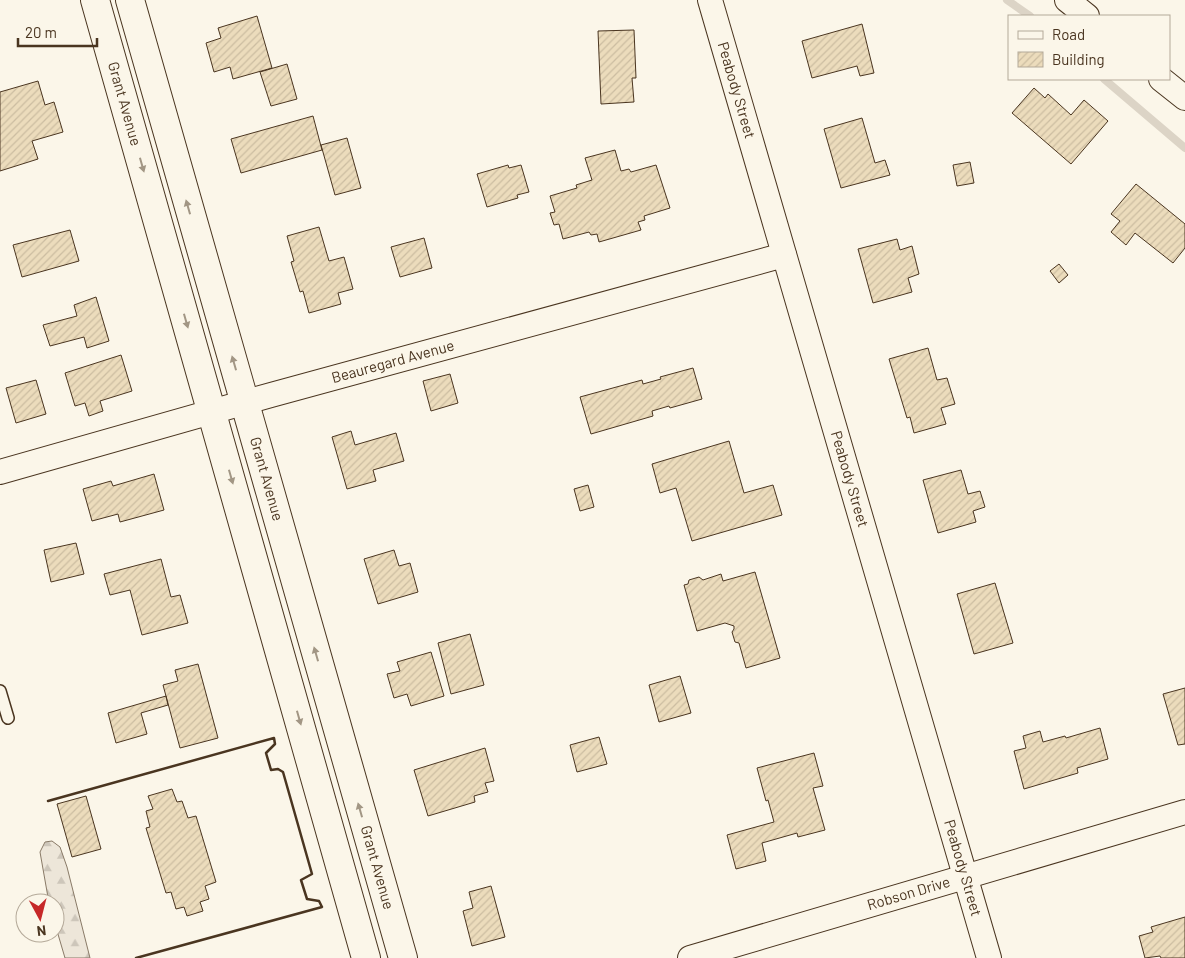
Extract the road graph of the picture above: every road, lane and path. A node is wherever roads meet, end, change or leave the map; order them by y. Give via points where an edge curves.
1 (95, 0) edge
2 (130, 0) edge
3 (710, 0) edge
4 (1067, 0) edge
5 (1086, 15) edge
6 (1163, 80) edge
7 (1185, 98) edge
8 (784, 254) junction
9 (245, 402) junction
10 (212, 411) junction
11 (0, 472) edge
12 (0, 691) edge
13 (8, 718) dead end
14 (1185, 812) edge
15 (967, 877) junction
16 (366, 958) edge
17 (403, 958) edge
18 (690, 958) edge
19 (989, 958) edge

1 -> 10 main road, Grant Avenue
9 -> 2 main road, Grant Avenue
3 - 8 street, Peabody Street
4 - 5 street
6 - 7 street
8 - 9 street, Beauregard Avenue
8 - 15 street, Peabody Street
9 - 10 street, Beauregard Avenue
17 -> 9 main road, Grant Avenue
10 - 11 street, Beauregard Avenue
10 -> 16 main road, Grant Avenue
12 - 13 lane
14 - 15 street, Robson Drive
15 - 18 street, Robson Drive
15 - 19 street, Peabody Street

